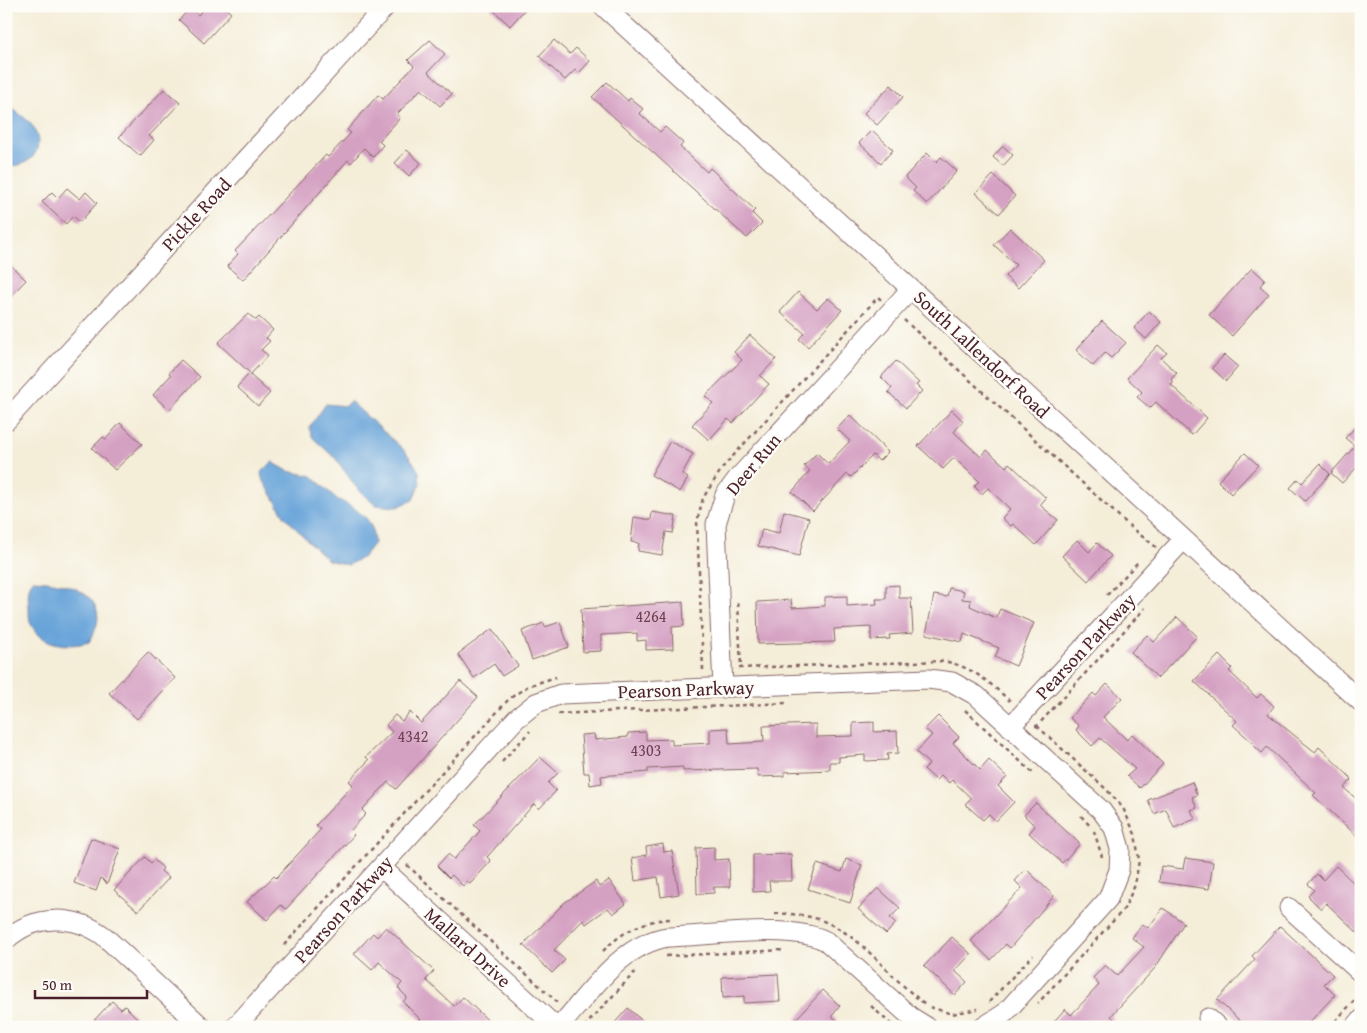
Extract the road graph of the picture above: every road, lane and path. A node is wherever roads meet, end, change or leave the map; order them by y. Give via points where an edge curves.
1 (386, 6) edge
2 (603, 6) edge
3 (911, 289) junction
4 (878, 297) dead end
5 (899, 315) junction
6 (900, 328) dead end
7 (6, 421) edge
8 (1183, 540) junction
9 (1155, 546) dead end
10 (738, 600) dead end
11 (741, 668) dead end
12 (723, 688) junction
13 (1361, 702) edge
14 (791, 703) dead end
15 (962, 708) dead end
16 (550, 716) dead end
17 (535, 726) dead end
18 (1037, 726) dead end
19 (1010, 727) junction
20 (1018, 759) dead end
21 (497, 767) dead end
22 (414, 858) dead end
23 (407, 866) dead end
24 (381, 867) junction
25 (1289, 908) dead end
26 (6, 940) edge
27 (791, 950) dead end
28 (658, 958) dead end
29 (640, 968) dead end
30 (1361, 973) edge
31 (1361, 993) edge
32 (1037, 1004) dead end
33 (870, 1005) dead end
34 (1361, 1020) edge
35 (202, 1027) edge
36 (234, 1027) edge
37 (558, 1027) edge
38 (584, 1027) edge
39 (894, 1027) edge
40 (927, 1027) edge
41 (983, 1027) edge
42 (1330, 1027) edge
43 (1355, 1027) edge

1 - 7 street, Pickle Road
2 - 3 street, South Lallendorf Road
3 - 5 street, Deer Run
3 - 8 street, South Lallendorf Road
4 - 5 path
5 - 6 path
5 - 9 path
5 - 12 street, Deer Run via 725,495 716,524
8 - 13 street, South Lallendorf Road
8 - 19 street, Pearson Parkway
10 - 11 path
12 - 19 street, Pearson Parkway via 940,680 967,689
12 - 24 street, Pearson Parkway via 562,694 536,702 516,719
14 - 16 path via 572,712
15 - 20 path
17 - 21 path
18 - 32 path via 1123,808 1135,834 1139,860 1135,885 1124,909
19 - 41 street via 1101,810 1114,828 1120,860 1113,890 1103,906 1005,1012
22 - 23 path
24 - 36 street, Pearson Parkway
24 - 37 street, Mallard Drive
25 - 30 street
26 - 35 street via 34,924 63,920 88,926
27 - 28 path
29 - 38 path
31 - 42 path
33 - 39 path
34 - 43 street
37 - 40 street via 623,958 649,941 668,937 787,932 826,941 910,1017

